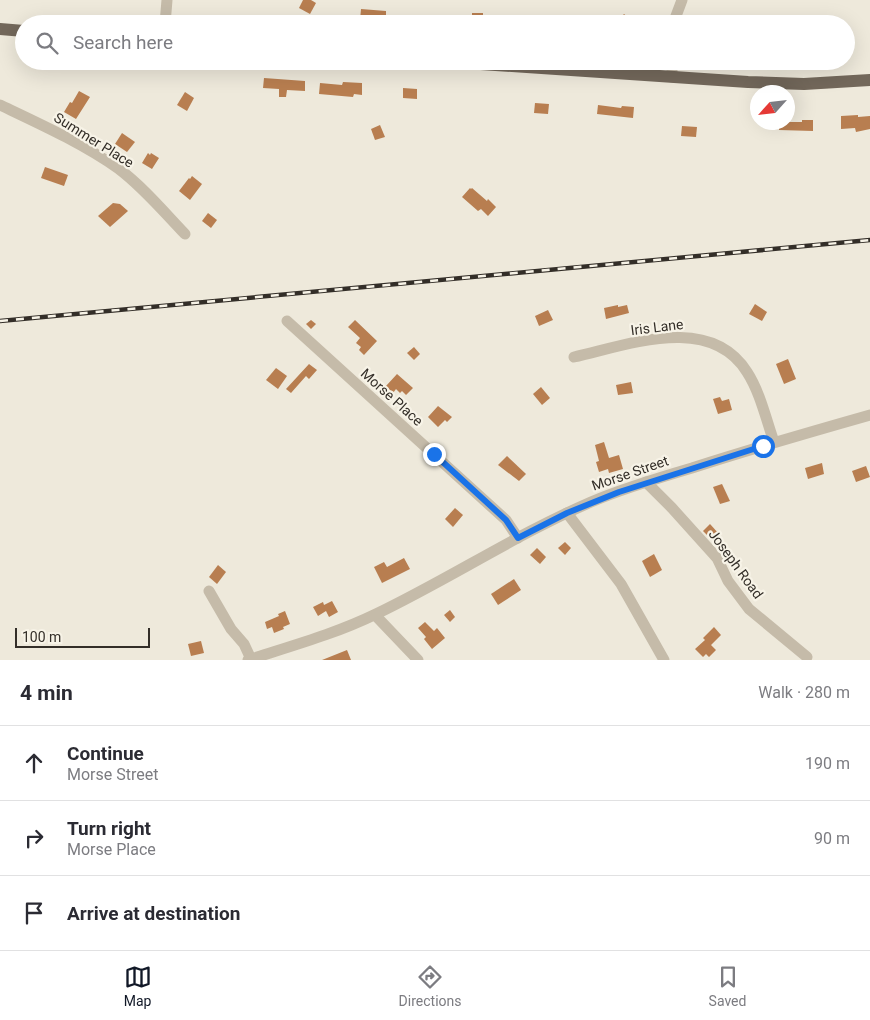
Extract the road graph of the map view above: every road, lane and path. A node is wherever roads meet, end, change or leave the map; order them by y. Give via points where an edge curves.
1 (167, 0) edge
2 (682, 0) edge
3 (166, 15) edge
4 (676, 15) edge
5 (0, 29) edge
6 (15, 30) edge
7 (561, 70) edge
8 (672, 70) edge
9 (672, 78) junction
10 (870, 80) edge
11 (0, 105) edge
12 (185, 234) dead end
13 (287, 321) dead end
14 (574, 356) dead end
15 (870, 415) edge
16 (774, 442) junction
17 (646, 482) junction
18 (567, 513) junction
19 (518, 538) junction
20 (209, 591) dead end
21 (375, 615) junction
22 (807, 657) dead end
23 (249, 659) edge
24 (418, 660) edge
25 (664, 660) edge

1 - 3 street
2 - 4 street
5 - 6 main road
7 - 9 main road
8 - 9 street
9 - 10 main road via 786,84
11 - 12 street, Summer Place via 67,138 119,170
13 - 19 street, Morse Place via 506,520
14 - 16 street, Iris Lane via 665,338 690,337 712,343 738,361 748,373
15 - 16 street, Morse Street
16 - 17 street, Morse Street
17 - 18 street, Morse Street
17 - 22 street, Joseph Road via 716,558 749,609
18 - 19 street, Morse Street
18 - 25 street via 620,584
19 - 21 street, Morse Street
20 - 23 street via 231,630 244,644
21 - 23 street, Morse Street
21 - 24 street

